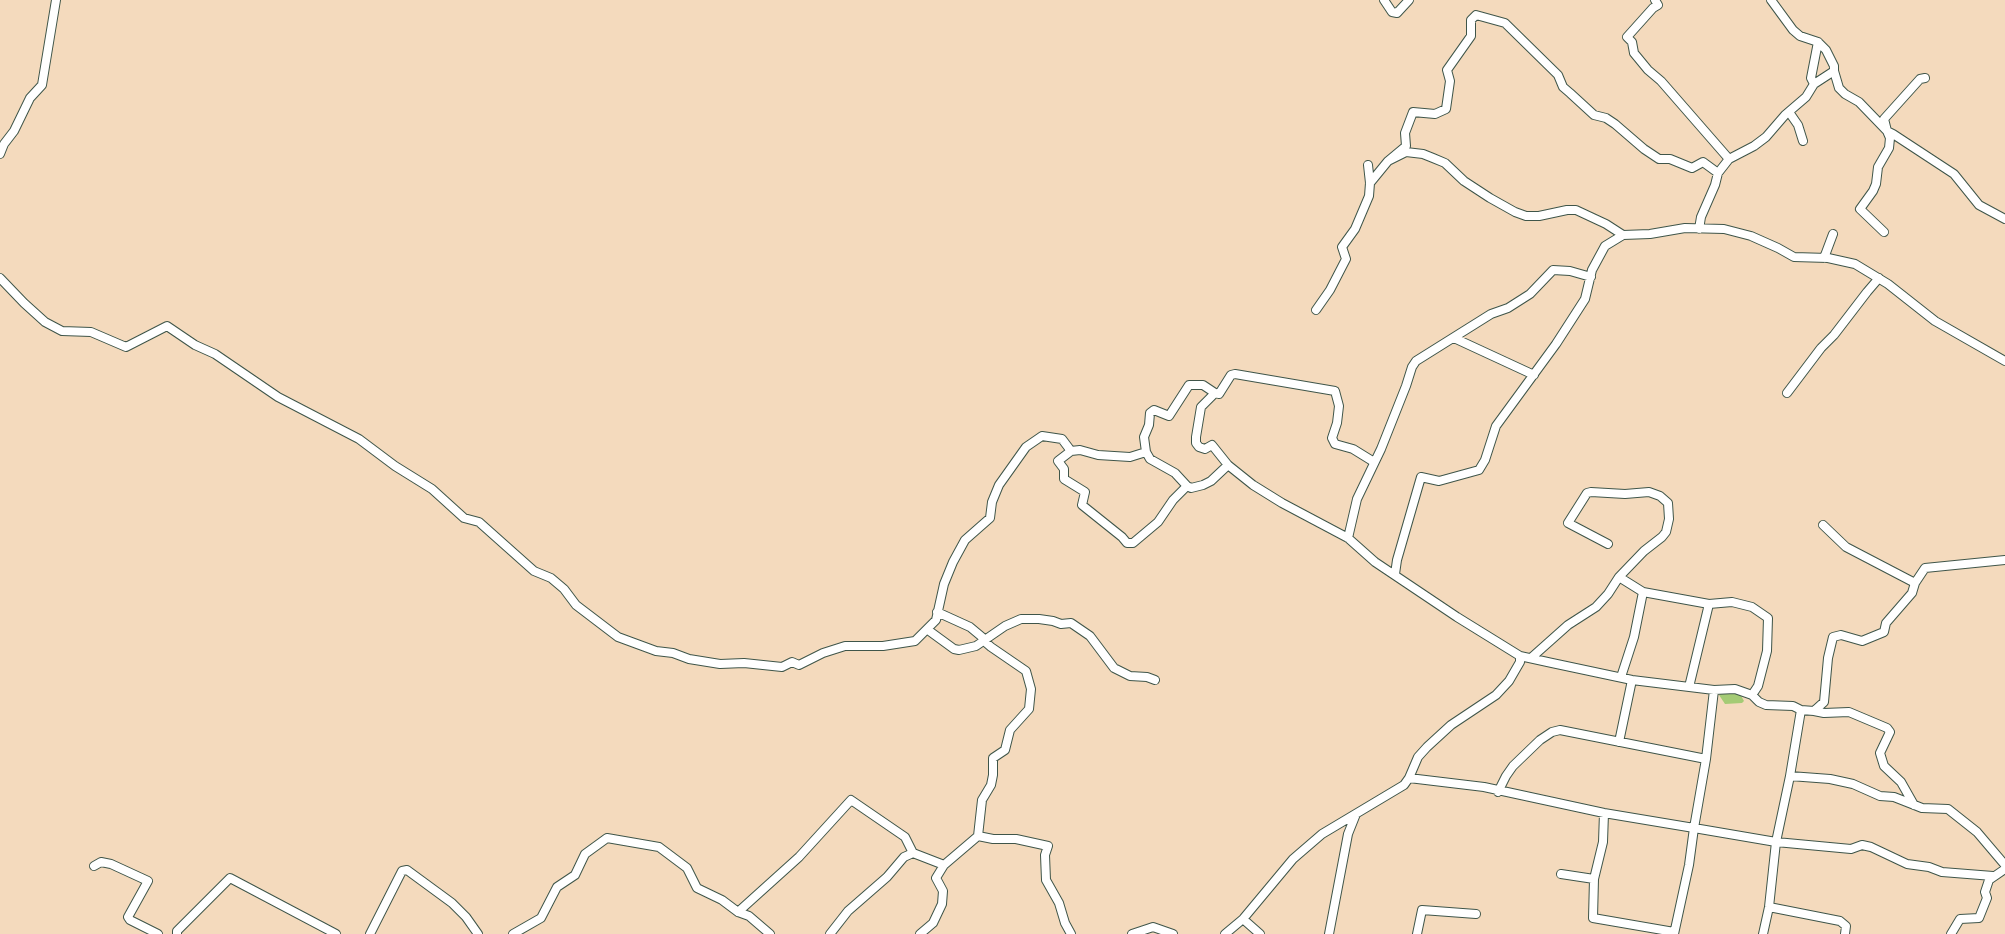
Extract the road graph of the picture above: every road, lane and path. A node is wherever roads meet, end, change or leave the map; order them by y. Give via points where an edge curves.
1 (56, 0) edge
2 (1384, 0) edge
3 (1409, 0) edge
4 (1655, 0) edge
5 (1771, 0) edge
6 (1818, 42) junction
7 (1834, 71) junction
8 (1925, 78) dead end
9 (1814, 84) junction
10 (1789, 112) junction
11 (1887, 131) junction
12 (1803, 141) dead end
13 (0, 154) edge
14 (1729, 159) junction
15 (1388, 161) junction
16 (1368, 164) dead end
17 (1718, 173) junction
18 (1370, 184) junction
19 (2005, 218) edge
20 (1699, 229) junction
21 (1884, 232) dead end
22 (1833, 234) dead end
23 (1623, 235) junction
24 (1824, 258) junction
25 (1591, 276) junction
26 (0, 278) edge
27 (1879, 278) junction
28 (1316, 310) dead end
29 (1454, 338) junction
30 (2005, 360) edge
31 (1534, 375) junction
32 (1215, 393) junction
33 (1787, 394) dead end
34 (1071, 451) junction
35 (1146, 452) junction
36 (1374, 462) junction
37 (1228, 465) junction
38 (1187, 486) junction
39 (1823, 525) dead end
40 (1348, 538) junction
41 (1608, 544) dead end
42 (2005, 560) edge
43 (1395, 574) junction
44 (1898, 574) junction
45 (1919, 575) junction
46 (1619, 577) junction
47 (1915, 583) junction
48 (1643, 592) junction
49 (1708, 604) junction
50 (937, 612) junction
51 (928, 630) junction
52 (984, 641) junction
53 (1520, 656) junction
54 (1531, 658) junction
55 (1621, 676) junction
56 (1155, 680) dead end
57 (1632, 680) junction
58 (1689, 686) junction
59 (1714, 690) junction
60 (1752, 695) junction
61 (1802, 710) junction
62 (1814, 711) junction
63 (1620, 742) junction
64 (1706, 759) junction
65 (1790, 776) junction
66 (1409, 778) junction
67 (1498, 792) junction
68 (1914, 805) junction
69 (1356, 814) junction
70 (1604, 814) junction
71 (1694, 828) junction
72 (978, 836) junction
73 (1776, 842) junction
74 (913, 853) junction
75 (944, 865) junction
76 (2005, 865) edge
77 (94, 866) dead end
78 (2005, 869) edge
79 (1561, 874) dead end
80 (1993, 876) junction
81 (1594, 879) junction
82 (1769, 907) junction
83 (738, 912) junction
84 (1476, 914) dead end
85 (1243, 919) junction
86 (1674, 933) edge
87 (158, 934) edge
88 (177, 934) edge
89 (336, 934) edge
90 (370, 934) edge
91 (478, 934) edge
92 (513, 934) edge
93 (770, 934) edge
94 (830, 934) edge
95 (920, 934) edge
96 (1071, 934) edge
97 (1132, 934) edge
98 (1173, 934) edge
99 (1225, 934) edge
100 (1260, 934) edge
101 (1329, 934) edge
102 (1417, 934) edge
103 (1763, 934) edge
104 (1845, 934) edge
105 (1951, 934) edge

1 - 13 street via 42,85 30,98
2 - 3 street via 1392,12 1397,12
4 - 14 street via 1658,5 1627,37 1632,42 1634,53
5 - 6 street via 1793,30 1800,36
6 - 7 street via 1831,58
6 - 9 street via 1811,78
7 - 9 street
7 - 11 street via 1839,88 1859,102
8 - 11 street via 1920,79 1884,120
9 - 10 street via 1806,97
10 - 12 street via 1798,125
10 - 14 street via 1754,146
11 - 19 street via 1954,174 1980,205
11 - 21 street via 1890,138 1889,148 1878,167 1873,191 1860,209
14 - 17 street
15 - 17 street via 1406,146 1405,133 1412,112 1435,114 1446,109 1450,81 1447,70 1471,36 1471,20 1477,15 1505,23 1558,75 1563,87 1570,94 1594,115 1615,124 1659,159 1670,159 1692,168 1703,162
15 - 18 street
15 - 23 street via 1406,152 1423,154 1445,163 1464,181 1515,212 1526,216 1539,216 1576,210
16 - 18 street
17 - 20 street
18 - 28 street via 1369,196 1355,230 1342,247 1346,259
20 - 23 street via 1685,228 1650,234
20 - 24 street via 1724,228 1778,248 1794,257
22 - 24 street
23 - 25 street via 1605,246
24 - 27 street via 1856,264
25 - 29 street via 1553,270 1530,294 1508,308 1491,314
25 - 31 street via 1585,299
26 - 51 street via 45,322 62,331 91,332 126,346 167,326 195,345 215,354 278,397 359,439 432,489 464,518 479,522 520,561 564,589 576,605 618,637 638,646 720,664 744,663 782,667 792,662 799,665 845,646 883,646 915,641
27 - 30 street via 1936,321
27 - 33 street
29 - 31 street
29 - 36 street via 1416,361 1412,367
31 - 43 street via 1496,426 1479,470 1439,481 1421,477
32 - 35 street via 1203,385 1189,385 1169,416 1154,410 1150,413 1144,437
32 - 36 street via 1219,394 1231,375 1235,374 1335,391 1339,406 1332,438 1334,444 1353,449
32 - 37 street via 1201,407 1196,443 1205,450 1212,445
34 - 35 street via 1130,457
34 - 38 street via 1058,461 1064,469 1064,479 1086,492 1082,505 1126,543 1133,543 1158,522 1173,500
34 - 50 street via 1062,439 1042,436 1026,447 1015,460 998,485 990,518 965,540 953,562
35 - 38 street via 1150,459 1175,473
36 - 40 street via 1357,499
37 - 38 street via 1207,483 1197,488
37 - 40 street via 1282,503
39 - 44 street via 1846,547
40 - 43 street via 1375,562
41 - 46 street via 1568,523 1587,493 1649,492 1660,496 1668,503 1669,519 1666,532
42 - 45 street via 1925,568
43 - 53 street
44 - 45 street
44 - 47 street
45 - 47 street
46 - 48 street
46 - 54 street via 1596,607 1568,625
47 - 62 street via 1912,593 1886,623 1884,632 1862,641 1841,635 1833,636 1824,702
48 - 49 street
48 - 55 street via 1634,637
49 - 58 street
49 - 60 street via 1732,602 1752,607 1768,618 1767,651 1758,686
50 - 51 street via 936,620
50 - 52 street via 970,627
51 - 52 street via 954,649 966,649
52 - 56 street via 1005,626 1021,619 1071,623 1090,636 1114,668 1130,676 1147,676
52 - 72 street via 1026,671 1032,689 1028,709 1010,730 1004,750 993,758 993,775 991,785 982,800
53 - 54 street
53 - 66 street via 1520,662 1509,681 1496,695 1451,725 1427,747 1418,757
54 - 55 street
55 - 57 street
57 - 58 street
57 - 63 street
58 - 59 street
59 - 60 street via 1735,689
59 - 64 street
60 - 61 street via 1758,702 1766,705 1794,706
61 - 62 street
61 - 65 street
62 - 68 street via 1849,712 1887,728 1890,732 1880,753 1884,766 1901,782
63 - 64 street
63 - 67 street via 1560,730 1552,732 1513,766
64 - 71 street
65 - 68 street via 1830,779 1853,784 1880,796 1894,797
65 - 73 street
66 - 67 street
66 - 69 street via 1404,785
67 - 70 street
68 - 76 street via 1922,808 1948,809 1977,832
69 - 85 street via 1322,834 1293,859
69 - 101 street via 1348,834
70 - 71 street
70 - 81 street via 1603,842
71 - 73 street
71 - 86 street via 1689,865
72 - 75 street
72 - 96 street via 1016,839 1048,846 1045,855 1046,880 1059,903
73 - 80 street via 1851,849 1862,845 1907,864 1942,872
73 - 82 street
74 - 75 street
74 - 83 street via 905,837 851,800 799,857
74 - 94 street via 900,860 887,877 848,911
75 - 95 street via 936,878 943,891 942,904 933,923
77 - 87 street via 101,862 111,864 148,881 128,917
78 - 80 street
79 - 81 street
80 - 105 street via 1985,892 1986,898 1979,918 1960,919
81 - 86 street via 1593,918
82 - 103 street
82 - 104 street via 1840,921 1846,926
83 - 92 street via 722,900 697,888 687,868 659,847 607,838 585,854 575,875 557,887 541,918
83 - 93 street via 749,916
84 - 102 street via 1422,910
85 - 99 street
85 - 100 street
88 - 89 street via 177,931 230,878
90 - 91 street via 402,871 407,870 452,903
97 - 98 street via 1153,927

